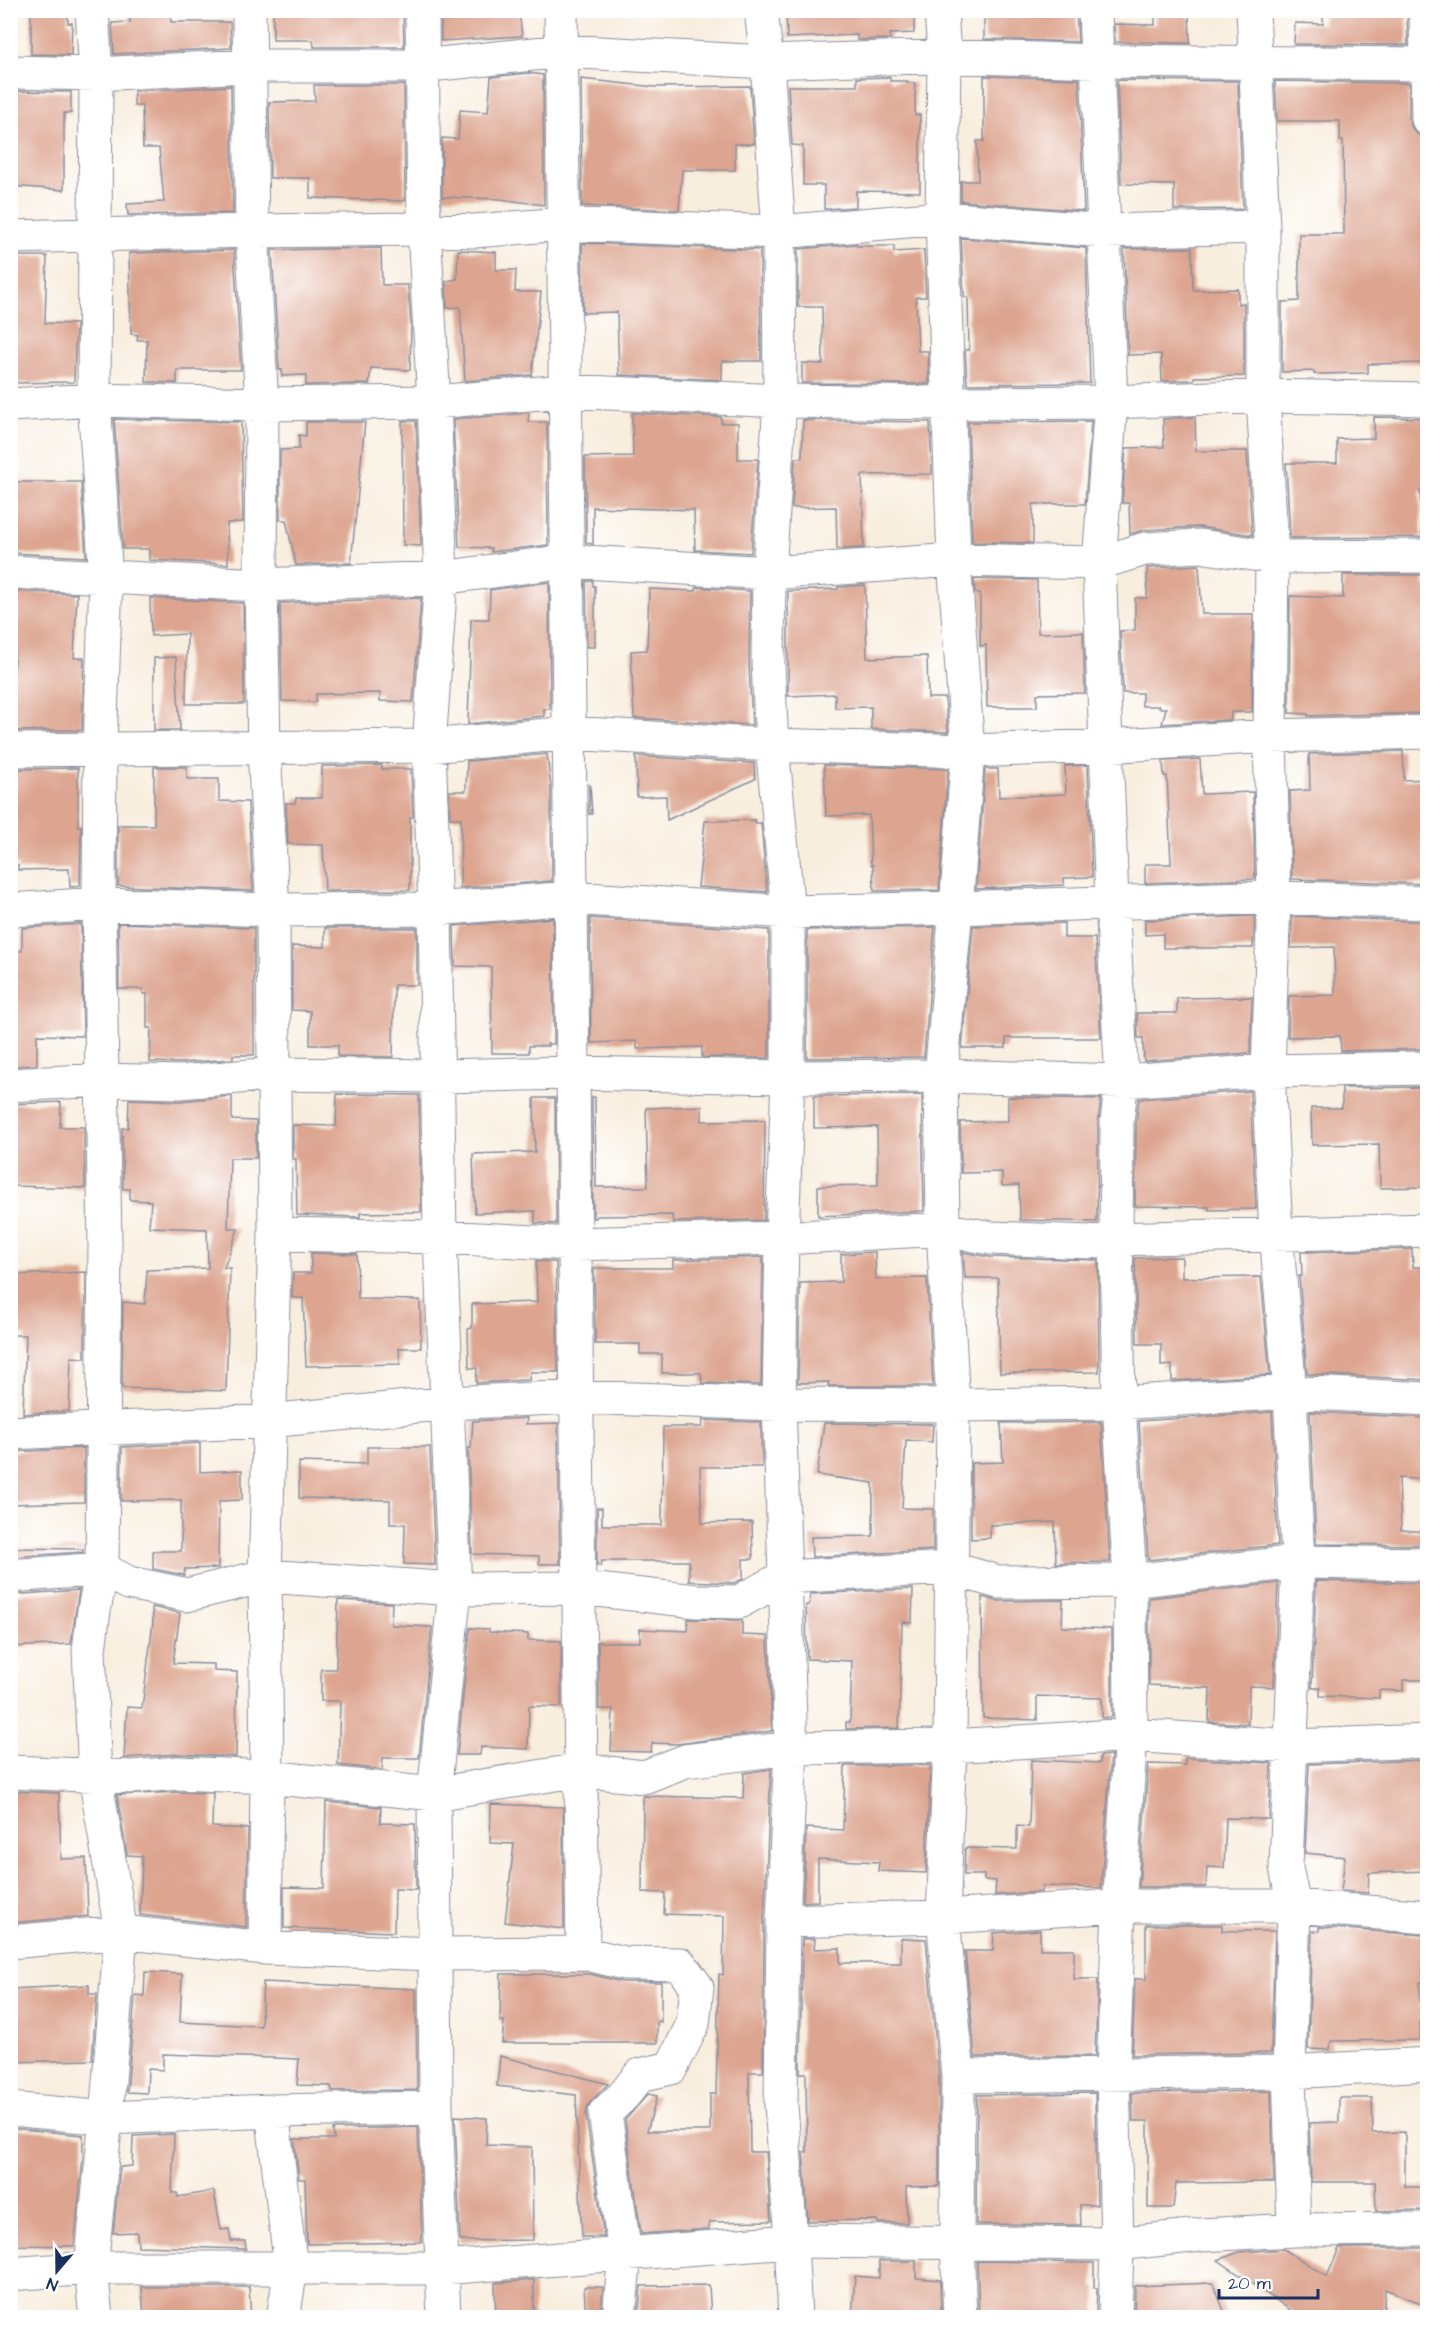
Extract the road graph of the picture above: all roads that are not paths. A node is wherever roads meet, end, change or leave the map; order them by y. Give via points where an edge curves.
1 (92, 10) edge
2 (249, 10) edge
3 (422, 10) edge
4 (561, 10) edge
5 (761, 10) edge
6 (941, 10) edge
7 (1095, 10) edge
8 (1252, 10) edge
9 (1426, 10) edge
10 (562, 51) junction
11 (944, 56) junction
12 (1097, 61) junction
13 (767, 62) junction
14 (1254, 62) junction
15 (1427, 64) edge
16 (249, 66) junction
17 (421, 66) junction
18 (10, 72) edge
19 (96, 74) junction
20 (1428, 119) edge
21 (942, 218) junction
22 (564, 224) junction
23 (1263, 227) junction
24 (424, 230) junction
25 (252, 231) junction
26 (1104, 231) junction
27 (779, 232) junction
28 (96, 235) junction
29 (10, 237) edge
30 (565, 391) junction
31 (1263, 396) junction
32 (1428, 399) edge
33 (94, 400) junction
34 (780, 401) junction
35 (434, 402) junction
36 (1111, 402) junction
37 (950, 403) junction
38 (262, 404) junction
39 (10, 405) edge
40 (1428, 556) edge
41 (1272, 557) junction
42 (954, 560) junction
43 (567, 561) junction
44 (1099, 563) junction
45 (10, 572) edge
46 (769, 573) junction
47 (106, 578) junction
48 (441, 578) junction
49 (261, 585) junction
50 (1428, 732) edge
51 (569, 733) junction
52 (1270, 736) junction
53 (772, 745) junction
54 (429, 746) junction
55 (1105, 746) junction
56 (100, 748) junction
57 (264, 749) junction
58 (10, 750) edge
59 (968, 751) junction
60 (1274, 897) junction
61 (571, 898) junction
62 (1112, 901) junction
63 (1428, 903) edge
64 (99, 904) junction
65 (956, 908) junction
66 (435, 909) junction
67 (10, 910) edge
68 (273, 910) junction
69 (788, 912) junction
70 (1428, 1068) edge
71 (1268, 1071) junction
72 (573, 1073) junction
73 (273, 1074) junction
74 (439, 1076) junction
75 (941, 1076) junction
76 (788, 1077) junction
77 (103, 1080) junction
78 (1122, 1081) junction
79 (10, 1085) edge
80 (943, 1229) junction
81 (1428, 1230) edge
82 (1276, 1233) junction
83 (275, 1234) junction
84 (440, 1237) junction
85 (782, 1239) junction
86 (1116, 1239) junction
87 (575, 1244) junction
88 (1290, 1392) junction
89 (576, 1397) junction
90 (1428, 1399) edge
91 (448, 1403) junction
92 (1119, 1403) junction
93 (779, 1404) junction
94 (953, 1405) junction
95 (269, 1421) junction
96 (103, 1429) junction
97 (10, 1432) edge
98 (1298, 1562) junction
99 (1428, 1564) edge
100 (950, 1568) junction
101 (102, 1569) junction
102 (10, 1575) edge
103 (265, 1576) junction
104 (784, 1576) junction
105 (1130, 1581) junction
106 (579, 1588) junction
107 (455, 1589) junction
108 (1131, 1735) junction
109 (1428, 1741) edge
110 (950, 1746) junction
111 (1292, 1746) junction
112 (791, 1748) junction
113 (580, 1770) junction
114 (10, 1772) edge
115 (95, 1775) junction
116 (267, 1777) junction
117 (434, 1794) junction
118 (1119, 1906) junction
119 (1294, 1906) junction
120 (943, 1917) junction
121 (1428, 1917) edge
122 (783, 1921) junction
123 (121, 1932) junction
124 (10, 1942) edge
125 (265, 1948) junction
126 (583, 1953) junction
127 (436, 1954) junction
128 (1428, 2064) edge
129 (1288, 2072) junction
130 (1113, 2074) junction
131 (957, 2076) junction
132 (436, 2108) junction
133 (10, 2109) edge
134 (273, 2111) junction
135 (106, 2118) junction
136 (1428, 2229) edge
137 (1294, 2230) junction
138 (791, 2241) junction
139 (957, 2242) junction
140 (1117, 2244) junction
141 (625, 2254) junction
142 (91, 2268) junction
143 (442, 2268) junction
144 (291, 2269) junction
145 (10, 2274) edge
146 (96, 2318) edge
147 (284, 2318) edge
148 (444, 2318) edge
149 (619, 2318) edge
150 (795, 2318) edge
151 (960, 2318) edge
152 (1114, 2318) edge

1 - 19 street
2 - 16 street
3 - 17 street
4 - 10 street
5 - 13 street
6 - 11 street
7 - 12 street
8 - 14 street
9 - 15 street
10 - 13 street
10 - 17 street
10 - 22 street
11 - 12 street
11 - 13 street
11 - 21 street
12 - 14 street
12 - 26 street
13 - 27 street
14 - 15 street
14 - 23 street
15 - 20 street
16 - 17 street
16 - 19 street
16 - 25 street
17 - 24 street
18 - 19 street
19 - 28 street
21 - 26 street
21 - 27 street
21 - 37 street
22 - 24 street via 474,231
22 - 27 street
22 - 30 street
23 - 26 street
23 - 31 street
24 - 25 street
24 - 35 street
25 - 28 street
25 - 38 street
26 - 36 street
27 - 34 street
28 - 29 street
28 - 33 street
30 - 34 street
30 - 35 street
30 - 43 street
31 - 32 street
31 - 36 street
31 - 41 street
33 - 38 street
33 - 39 street
33 - 47 street
34 - 37 street
34 - 46 street
35 - 38 street
35 - 48 street
36 - 37 street
36 - 44 street
37 - 42 street
38 - 49 street
40 - 41 street
41 - 44 street via 1200,546 1145,549
41 - 52 street
42 - 44 street
42 - 46 street
42 - 59 street
43 - 46 street
43 - 48 street
43 - 51 street
44 - 55 street
45 - 47 street
46 - 53 street
47 - 49 street
47 - 56 street
48 - 49 street
48 - 54 street
49 - 57 street
50 - 52 street
51 - 53 street
51 - 54 street
51 - 61 street
52 - 55 street
52 - 60 street
53 - 59 street
53 - 69 street
54 - 57 street
54 - 66 street
55 - 59 street
55 - 62 street
56 - 57 street
56 - 58 street
56 - 64 street
57 - 68 street
59 - 65 street
60 - 62 street
60 - 63 street
60 - 71 street
61 - 66 street
61 - 69 street
61 - 72 street
62 - 65 street
62 - 78 street
64 - 67 street
64 - 68 street
64 - 77 street
65 - 69 street
65 - 75 street
66 - 68 street
66 - 74 street
68 - 73 street
69 - 76 street
70 - 71 street
71 - 78 street
71 - 82 street
72 - 74 street
72 - 76 street
72 - 87 street
73 - 74 street
73 - 77 street via 180,1082
73 - 83 street
74 - 84 street
75 - 76 street
75 - 78 street
75 - 80 street
76 - 85 street
77 - 79 street
77 - 96 street
78 - 86 street via 1117,1121
80 - 85 street
80 - 86 street via 991,1238 1089,1242
80 - 94 street
81 - 82 street
82 - 86 street
82 - 88 street
83 - 84 street
83 - 95 street
84 - 87 street
84 - 91 street
85 - 87 street
85 - 93 street
86 - 92 street
87 - 89 street
88 - 90 street
88 - 92 street
88 - 98 street
89 - 91 street
89 - 93 street
89 - 106 street
91 - 95 street
91 - 107 street
92 - 94 street
92 - 105 street
93 - 94 street
93 - 104 street
94 - 100 street
95 - 96 street
95 - 103 street
96 - 97 street
96 - 101 street
98 - 99 street
98 - 105 street
98 - 111 street
100 - 104 street
100 - 105 street via 998,1582
100 - 110 street
101 - 102 street
101 - 103 street via 129,1583 188,1595
101 - 115 street via 89,1650
103 - 107 street
103 - 116 street
104 - 106 street via 739,1602
104 - 112 street
105 - 108 street
106 - 107 street
106 - 113 street
107 - 117 street
108 - 110 street
108 - 111 street
108 - 118 street
109 - 111 street
110 - 112 street
110 - 120 street
111 - 119 street via 1286,1868
112 - 113 street via 685,1761 644,1777
112 - 122 street
113 - 117 street
113 - 126 street
114 - 115 street
115 - 116 street
115 - 123 street
116 - 117 street
116 - 125 street
117 - 127 street
118 - 119 street
118 - 120 street
118 - 130 street
119 - 121 street
119 - 129 street
120 - 122 street
120 - 131 street
122 - 138 street via 781,2105
123 - 124 street
123 - 125 street
123 - 135 street
125 - 127 street
126 - 127 street
126 - 141 street via 624,1963 680,1964 697,1987 693,2024 671,2068 640,2075 605,2113
127 - 132 street
128 - 129 street
129 - 130 street
129 - 137 street
130 - 131 street
130 - 140 street
131 - 139 street
132 - 134 street
132 - 143 street
133 - 135 street
134 - 135 street
134 - 144 street
135 - 142 street
136 - 137 street
137 - 140 street
138 - 139 street
138 - 141 street
138 - 150 street
139 - 140 street
139 - 151 street
140 - 152 street
141 - 143 street
141 - 149 street
142 - 144 street
142 - 145 street
142 - 146 street
143 - 144 street
143 - 148 street
144 - 147 street

